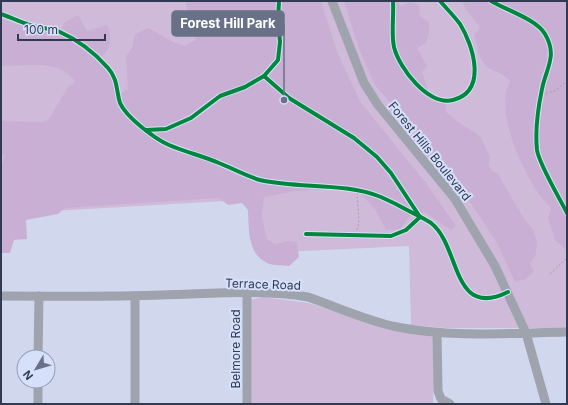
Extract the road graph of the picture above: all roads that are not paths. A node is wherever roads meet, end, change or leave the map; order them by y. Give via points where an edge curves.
1 (332, 1) edge
2 (247, 293) junction
3 (1, 296) edge
4 (39, 296) junction
5 (135, 296) junction
6 (526, 332) junction
7 (567, 332) edge
8 (437, 333) junction
9 (38, 349) edge
10 (38, 389) edge
11 (38, 404) edge
12 (135, 404) edge
13 (247, 404) edge
14 (450, 404) edge
15 (546, 404) edge

1 - 6 street, Forest Hills Boulevard via 364,83 378,105 455,199 496,266
2 - 5 street, Terrace Road
2 - 8 street, Terrace Road via 308,297 395,327
2 - 13 street, Belmore Road
3 - 4 street, Terrace Road
4 - 5 street, Terrace Road
4 - 9 street
5 - 12 street
6 - 7 street, Terrace Road
6 - 8 street, Terrace Road
6 - 15 street, Forest Hills Boulevard
8 - 14 street via 438,391 443,401
10 - 11 street

